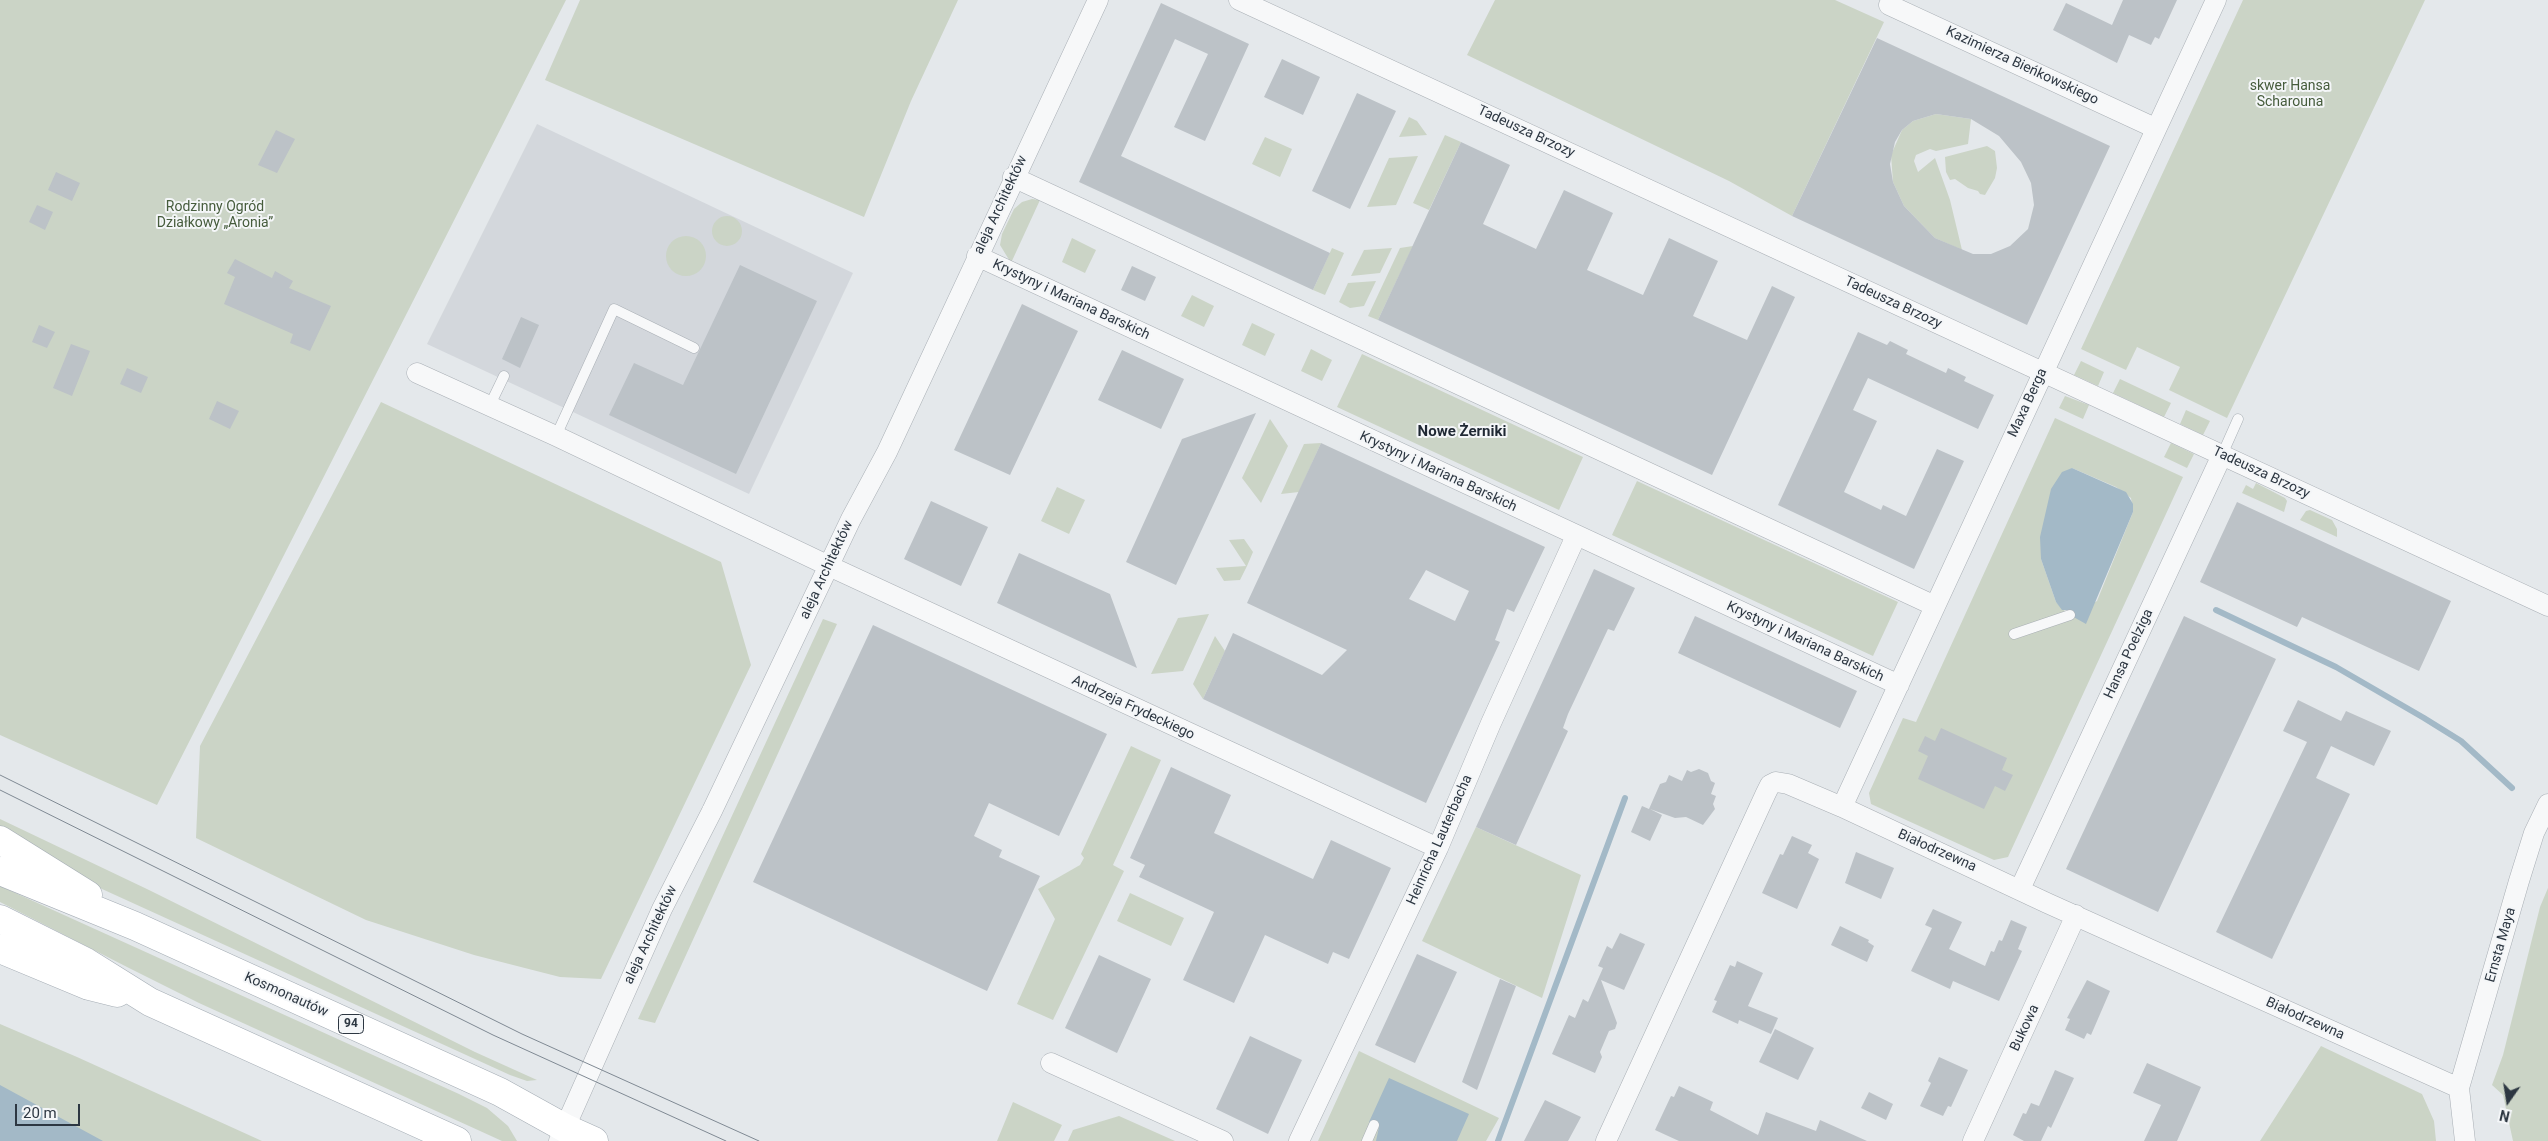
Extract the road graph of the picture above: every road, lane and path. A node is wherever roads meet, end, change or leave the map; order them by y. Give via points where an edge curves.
1 (1098, 0) edge
2 (1239, 0) edge
3 (2216, 0) edge
4 (1889, 5) dead end
5 (2155, 128) junction
6 (1013, 177) junction
7 (977, 256) junction
8 (694, 348) dead end
9 (2043, 372) junction
10 (417, 374) dead end
11 (504, 376) dead end
12 (489, 407) junction
13 (2238, 419) dead end
14 (556, 436) junction
15 (2222, 454) junction
16 (1576, 536) junction
17 (829, 566) junction
18 (1935, 606) junction
19 (2548, 606) edge
20 (2070, 616) dead end
21 (2014, 634) dead end
22 (1899, 685) junction
23 (2548, 804) edge
24 (1842, 808) junction
25 (0, 840) edge
26 (1438, 848) junction
27 (0, 871) edge
28 (2020, 889) junction
29 (2076, 915) junction
30 (0, 919) edge
31 (135, 926) junction
32 (0, 949) edge
33 (150, 1002) junction
34 (1051, 1064) dead end
35 (2459, 1088) junction
36 (1374, 1125) dead end
37 (562, 1134) edge
38 (457, 1141) edge
39 (594, 1141) edge
40 (1222, 1141) edge
41 (1299, 1141) edge
42 (1367, 1141) edge
43 (1606, 1141) edge
44 (1973, 1141) edge
45 (2465, 1141) edge

1 - 6 street, aleja Architektów
2 - 9 street, Tadeusza Brzozy
3 - 5 street, Maxa Berga
4 - 5 street, Kazimierza Bieńkowskiego
5 - 9 street, Maxa Berga
6 - 7 street, aleja Architektów
6 - 18 street
7 - 16 street, Krystyny i Mariana Barskich
7 - 17 street, aleja Architektów via 903,419
8 - 14 lane via 614,309
9 - 15 street, Tadeusza Brzozy
9 - 18 street, Maxa Berga
10 - 12 street, Andrzeja Frydeckiego
11 - 12 lane
12 - 14 street, Andrzeja Frydeckiego
13 - 15 lane, Hansa Poelziga
14 - 17 street, Andrzeja Frydeckiego
15 - 19 street, Tadeusza Brzozy
15 - 28 street, Hansa Poelziga
16 - 22 street, Krystyny i Mariana Barskich
16 - 26 street, Heinricha Lauterbacha
17 - 26 street, Andrzeja Frydeckiego
17 - 37 street, aleja Architektów via 662,909
18 - 22 street, Maxa Berga
20 - 21 lane
22 - 24 street, Maxa Berga
23 - 35 street, Ernsta Maya via 2534,833
24 - 28 street, Białodrzewna
24 - 43 street, Białodrzewna via 1788,784 1776,782 1770,785
25 - 31 main road
26 - 41 street, Heinricha Lauterbacha
27 - 31 main road, Kosmonautów / 94
28 - 29 street, Białodrzewna
29 - 35 street, Białodrzewna
29 - 44 street, Bukowa
30 - 33 main road via 86,962
31 - 37 main road, Kosmonautów / 94 via 500,1092
32 - 33 main road via 89,986
33 - 38 main road
34 - 40 street
35 - 45 street
36 - 42 lane
37 - 39 main road, Kosmonautów / 94

